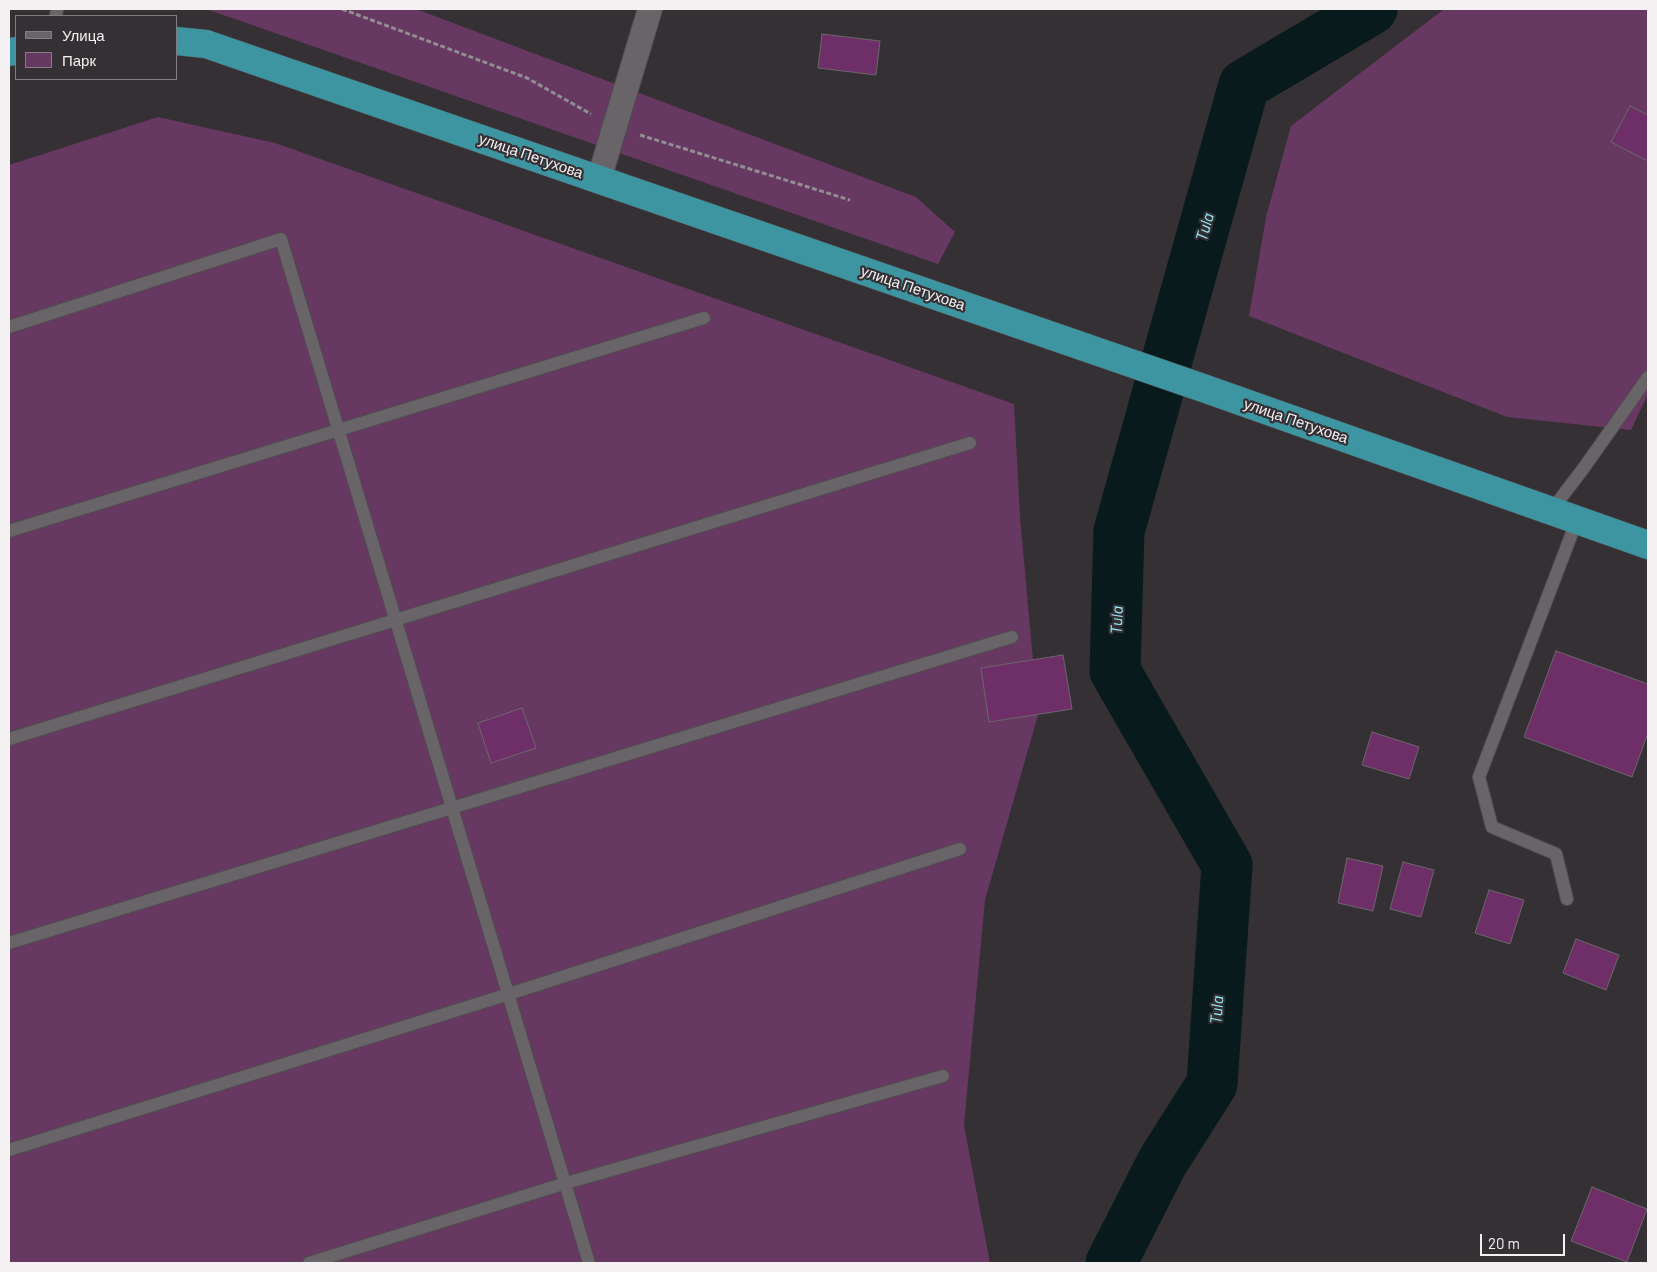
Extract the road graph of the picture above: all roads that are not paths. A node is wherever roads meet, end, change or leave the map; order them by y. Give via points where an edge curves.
1 (650, 9) edge
2 (178, 41) edge
3 (599, 180) junction
4 (704, 318) dead end
5 (9, 327) edge
6 (1648, 377) edge
7 (339, 430) junction
8 (970, 443) dead end
9 (1551, 511) junction
10 (1577, 520) junction
11 (9, 531) edge
12 (1648, 545) edge
13 (396, 621) junction
14 (1012, 637) dead end
15 (9, 740) edge
16 (452, 807) junction
17 (960, 850) dead end
18 (1567, 900) dead end
19 (9, 943) edge
20 (509, 994) junction
21 (943, 1076) dead end
22 (9, 1150) edge
23 (566, 1183) junction
24 (309, 1263) edge
25 (589, 1263) edge

1 - 3 street
2 - 3 highway, улица Петухова via 206,44
3 - 9 highway, улица Петухова
4 - 7 lane
5 - 7 lane via 281,239
6 - 9 lane
7 - 11 lane
7 - 13 lane
8 - 13 lane
9 - 10 highway, улица Петухова
10 - 12 highway, улица Петухова
10 - 18 lane via 1479,777 1492,827 1556,854
13 - 15 lane
13 - 16 lane
14 - 16 lane
16 - 19 lane
16 - 20 lane
17 - 20 lane
20 - 22 lane
20 - 23 lane
21 - 23 lane
23 - 24 lane
23 - 25 lane

